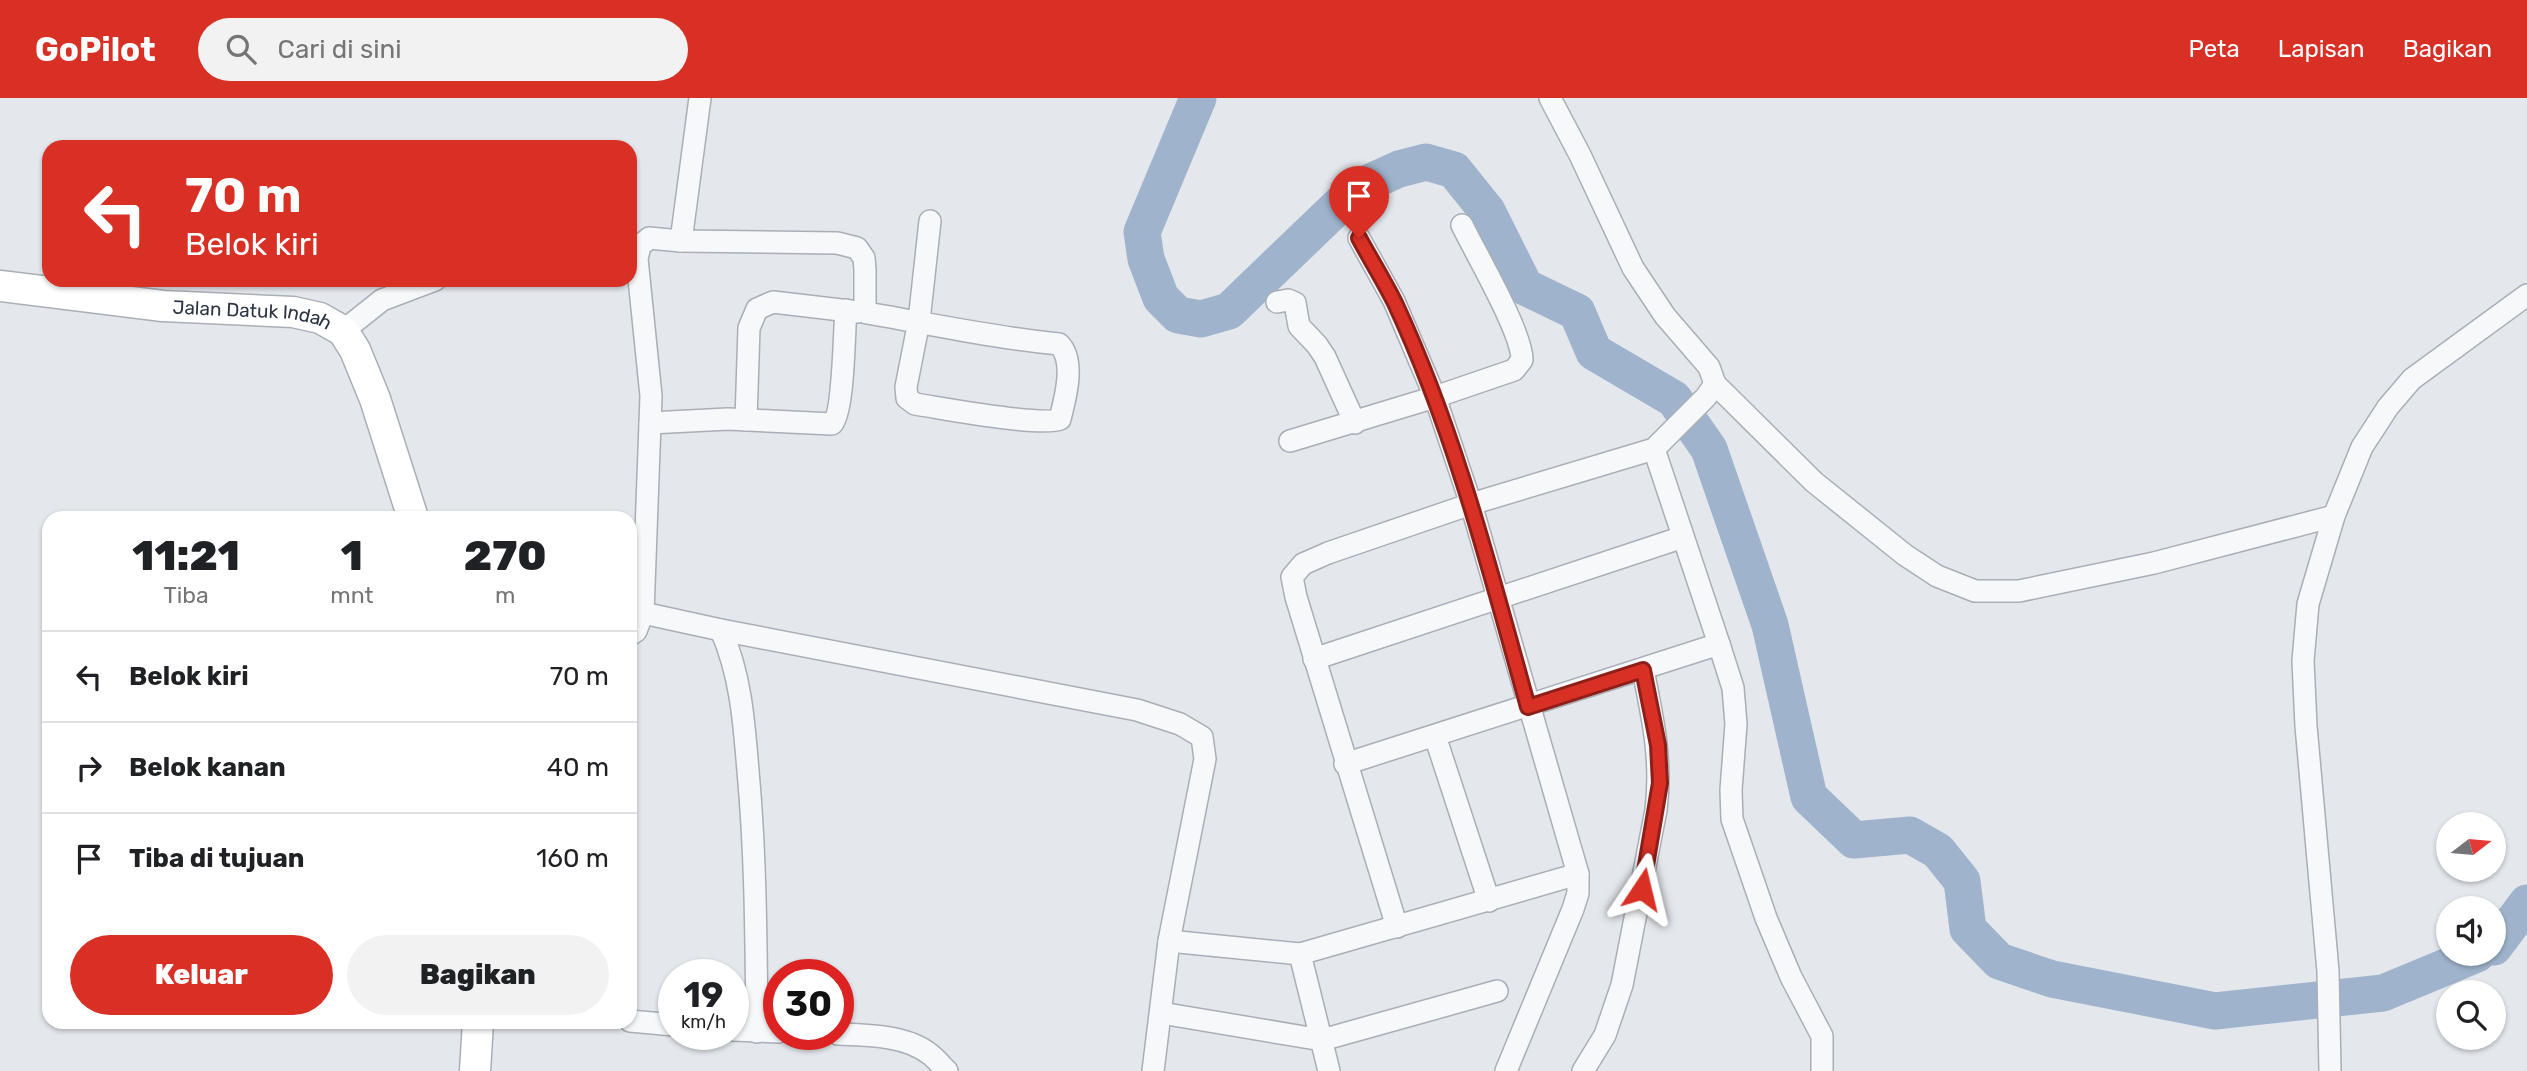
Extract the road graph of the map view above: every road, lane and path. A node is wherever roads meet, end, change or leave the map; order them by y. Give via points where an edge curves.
1 (700, 98) edge
2 (1550, 98) edge
3 (930, 221) dead end
4 (1462, 225) dead end
5 (1359, 238) dead end
6 (639, 240) edge
7 (681, 241) junction
8 (0, 286) edge
9 (416, 287) edge
10 (2527, 295) edge
11 (1277, 302) dead end
12 (846, 310) junction
13 (867, 313) junction
14 (919, 321) junction
15 (343, 331) junction
16 (1711, 390) junction
17 (1435, 397) junction
18 (746, 420) junction
19 (650, 423) junction
20 (1355, 423) junction
21 (1290, 441) dead end
22 (1654, 449) junction
23 (1471, 504) junction
24 (411, 511) edge
25 (2334, 516) junction
26 (1684, 537) junction
27 (1498, 599) junction
28 (643, 613) junction
29 (637, 628) edge
30 (721, 630) junction
31 (1719, 644) junction
32 (1314, 659) junction
33 (1643, 670) junction
34 (1528, 707) junction
35 (1435, 736) junction
36 (1345, 764) junction
37 (1578, 874) junction
38 (1489, 901) junction
39 (1397, 927) junction
40 (1168, 941) junction
41 (1300, 954) junction
42 (763, 959) edge
43 (1497, 991) dead end
44 (1161, 1013) junction
45 (637, 1022) edge
46 (658, 1024) edge
47 (478, 1029) edge
48 (854, 1034) edge
49 (1322, 1040) junction
50 (475, 1071) edge
51 (947, 1071) edge
52 (1153, 1071) edge
53 (1329, 1071) edge
54 (1506, 1071) edge
55 (1583, 1071) edge
56 (1822, 1071) edge
57 (2330, 1071) edge

1 - 7 street
2 - 16 street via 1633,268 1714,375
3 - 14 street
4 - 17 street via 1514,329 1522,359 1514,370
5 - 17 street via 1394,301
6 - 7 street
6 - 19 street
7 - 13 street via 838,243 858,248 864,258
8 - 15 street, Jalan Datuk Indah via 163,306 292,312 320,318
9 - 15 street via 382,300
10 - 25 street via 2412,379 2362,447
11 - 20 street via 1295,303 1299,326 1325,357
12 - 13 street
12 - 18 street via 835,421 825,425
12 - 18 street via 773,302 757,309 749,328
13 - 14 street
14 - 14 street via 1059,344 1068,368 1060,419 1045,422 915,404 907,398 906,387
15 - 24 street, Jalan Datuk Indah via 375,399
16 - 22 street
16 - 25 street via 1905,555 1937,576 1975,592 2019,591 2154,563
17 - 20 street
17 - 23 street
18 - 19 street
19 - 28 street
20 - 21 street
22 - 23 street
22 - 26 street
23 - 27 street
23 - 32 street via 1303,564 1292,577
25 - 57 street via 2308,604 2303,661 2328,971
26 - 27 street
26 - 31 street
27 - 32 street
27 - 34 street
28 - 29 street
28 - 30 street
30 - 40 street via 1138,710 1202,737 1205,760
30 - 42 street via 740,686
31 - 33 street
31 - 56 street via 1737,724 1732,819 1766,918 1822,1036
32 - 36 street
33 - 34 street
33 - 55 street via 1658,745 1656,810 1622,985 1605,1035
34 - 35 street
34 - 37 street
35 - 36 street
35 - 38 street
36 - 39 street
37 - 38 street
37 - 54 street via 1573,909
38 - 39 street
39 - 41 street
40 - 41 street
40 - 44 street
41 - 49 street
43 - 49 street
44 - 49 street
44 - 52 street
45 - 46 street
47 - 50 street
48 - 51 street via 901,1041 929,1053
49 - 53 street

